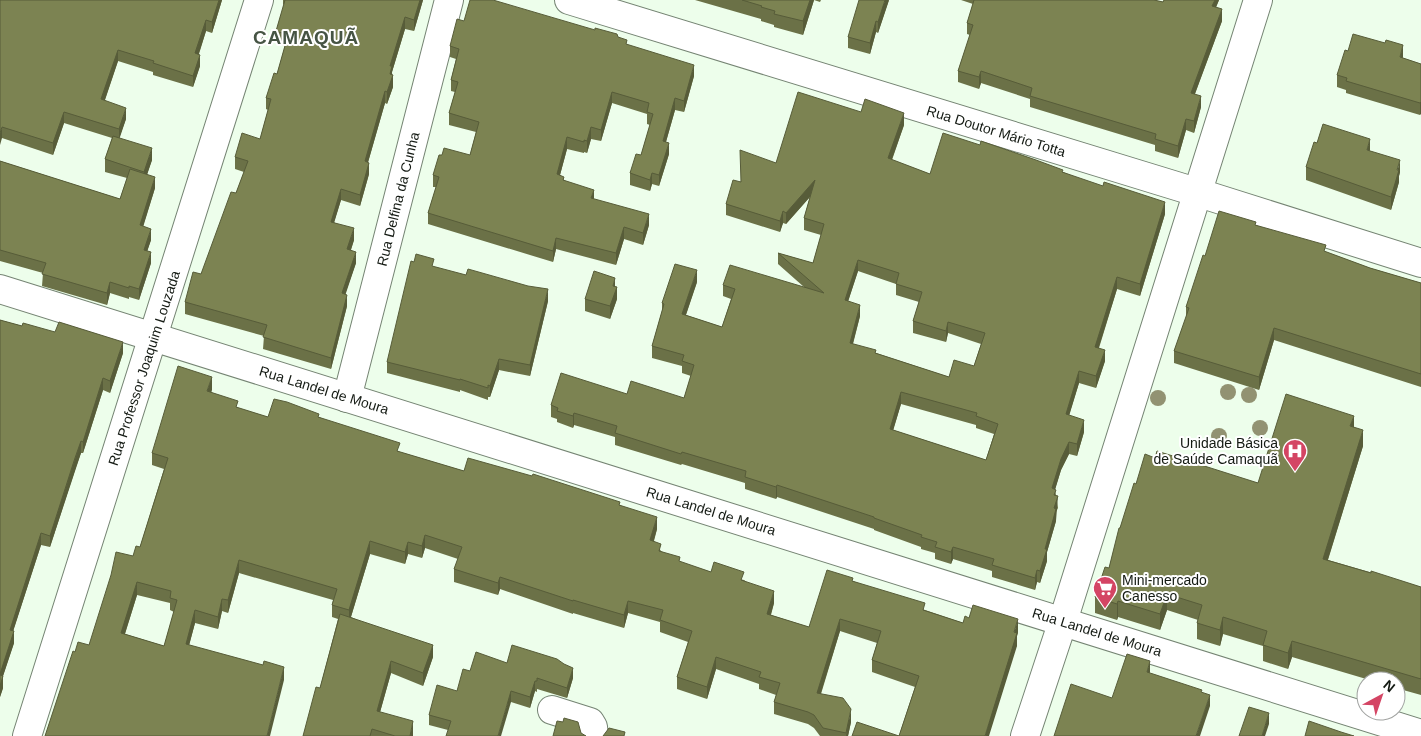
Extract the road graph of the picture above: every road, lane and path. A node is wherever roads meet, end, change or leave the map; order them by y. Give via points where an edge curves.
1 (259, 0) edge
2 (448, 0) edge
3 (570, 0) edge
4 (1258, 0) edge
5 (1196, 192) junction
6 (1421, 263) edge
7 (0, 289) edge
8 (154, 337) junction
9 (347, 398) junction
10 (1062, 621) junction
11 (552, 710) dead end
12 (1421, 734) edge
13 (27, 736) edge
14 (594, 736) edge
15 (1025, 736) edge

1 - 8 street, Rua Professor Joaquim Louzada
2 - 9 street, Rua Delfina da Cunha
3 - 5 street, Rua Doutor Mário Totta
4 - 5 street
5 - 6 street, Rua Doutor Mário Totta
5 - 10 street
7 - 8 street, Rua Landel de Moura
8 - 9 street, Rua Landel de Moura
8 - 13 street, Rua Professor Joaquim Louzada
9 - 10 street, Rua Landel de Moura
10 - 12 street, Rua Landel de Moura
10 - 15 street
11 - 14 street via 590,722

